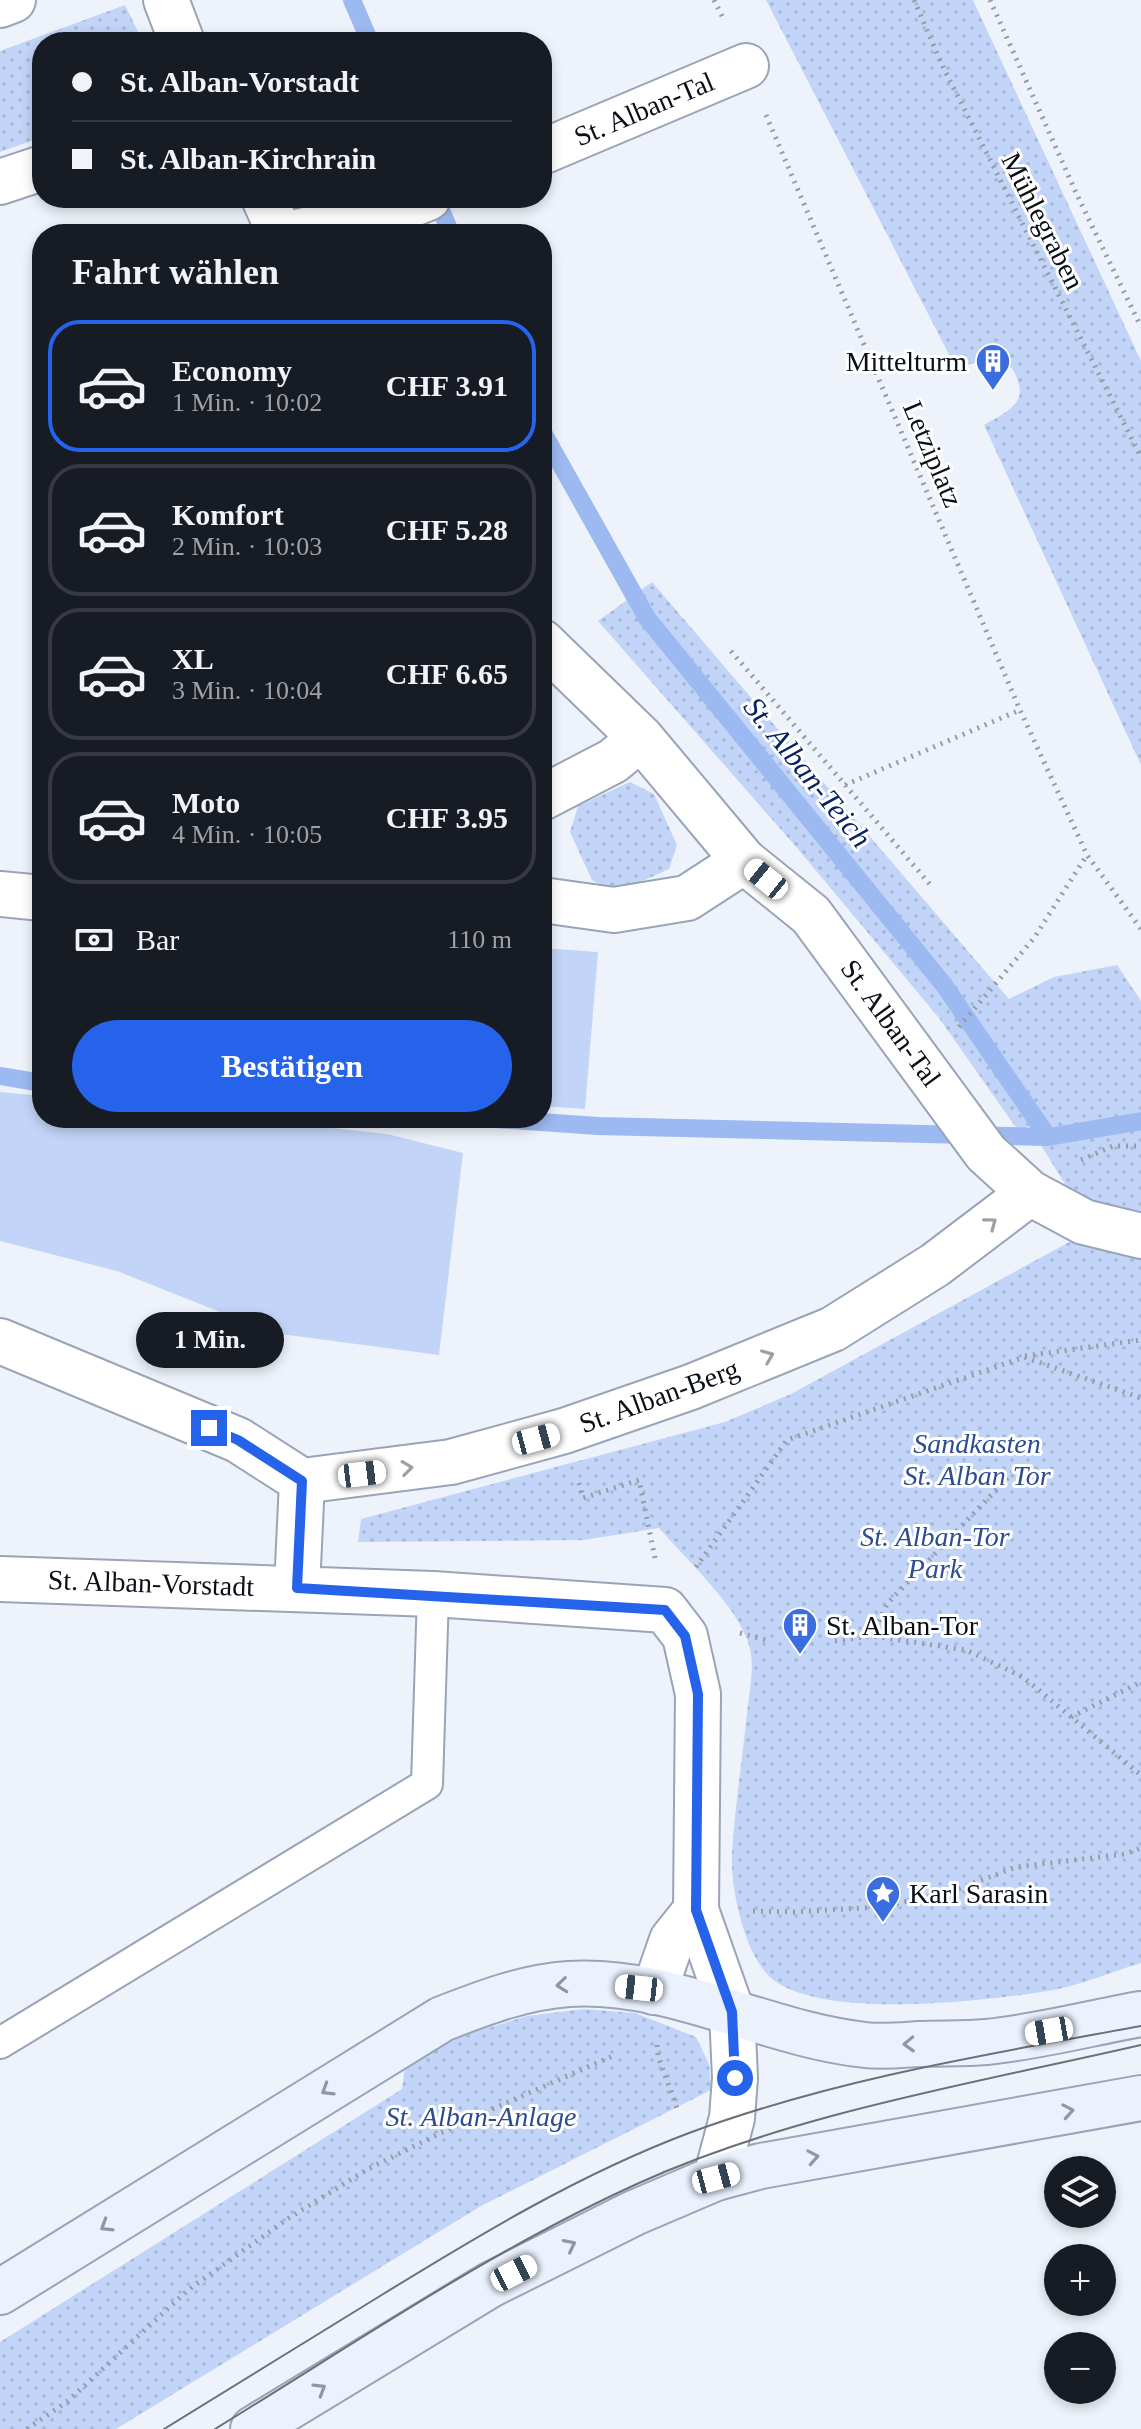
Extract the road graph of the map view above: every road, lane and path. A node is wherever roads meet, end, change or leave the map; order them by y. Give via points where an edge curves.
1 (13, 0) edge
2 (166, 0) edge
3 (914, 0) edge
4 (990, 0) edge
5 (0, 5) edge
6 (178, 32) edge
7 (746, 66) joint
8 (552, 148) edge
9 (32, 171) edge
10 (0, 182) edge
11 (395, 208) edge
12 (329, 224) edge
13 (1141, 327) edge
14 (1141, 457) edge
15 (731, 651) dead end
16 (552, 652) edge
17 (1020, 710) junction
18 (641, 738) junction
19 (845, 785) junction
20 (552, 793) edge
21 (1087, 855) junction
22 (744, 861) junction
23 (933, 888) dead end
24 (0, 894) edge
25 (32, 897) edge
26 (552, 902) edge
27 (1141, 929) edge
28 (953, 1034) dead end
29 (1030, 1193) junction
30 (1141, 1236) edge
31 (1141, 1340) edge
32 (0, 1341) edge
33 (1024, 1357) junction
34 (1141, 1398) edge
35 (564, 1431) junction
36 (1016, 1469) dead end
37 (302, 1481) junction
38 (0, 1579) edge
39 (297, 1588) junction
40 (433, 1594) junction
41 (665, 1610) junction
42 (872, 1636) junction
43 (835, 1641) dead end
44 (1141, 1682) edge
45 (1071, 1717) junction
46 (1141, 1775) edge
47 (1141, 1848) edge
48 (696, 1910) junction
49 (654, 1992) junction
50 (732, 2012) junction
51 (1141, 2014) edge
52 (0, 2043) edge
53 (615, 2055) dead end
54 (1141, 2098) edge
55 (711, 2180) junction
56 (0, 2292) edge
57 (27, 2429) edge
58 (253, 2429) edge

1 - 5 street
2 - 6 street
3 - 14 path, Mühlegraben
4 - 13 path
7 - 8 street, St. Alban-Tal
7 - 17 path, Letziplatz
9 - 10 street
11 - 12 street
15 - 19 path
16 - 18 street, St. Alban-Tal
17 - 19 path
17 - 21 path, Letziplatz
18 - 20 street via 613,761
18 - 22 street, St. Alban-Tal
19 - 23 path
21 - 27 path, Letziplatz
21 - 28 path via 1034,938
22 - 26 street via 687,898 614,910
22 - 29 street, St. Alban-Tal via 811,915 986,1153
24 - 25 street
29 - 30 street, St. Alban-Tal via 1084,1222
35 -> 29 street, St. Alban-Berg via 833,1329 935,1265
31 - 33 path
32 - 37 street via 238,1440
33 - 34 path
33 - 41 path via 787,1440
37 -> 35 street, St. Alban-Berg via 451,1462
35 - 41 path via 583,1498 639,1480
36 - 42 path via 887,1604
37 - 39 street
38 - 39 street, St. Alban-Vorstadt
39 - 40 street, St. Alban-Vorstadt
40 - 41 street, St. Alban-Vorstadt
40 - 52 lane via 427,1784
41 - 48 street via 685,1636 698,1694
42 - 43 path
42 - 45 path via 966,1650 1023,1677
44 - 45 path
45 - 46 path
47 - 48 path via 1016,1867 953,1891 881,1907
48 - 49 street via 672,1940
48 - 50 street
49 - 50 main road
49 - 55 path via 658,2056
49 -> 56 main road via 569,1984 525,1990 442,2019
51 -> 50 main road via 987,2042 867,2046 791,2032
50 - 55 street via 732,2118
53 - 57 path via 463,2122 339,2187 188,2290 68,2401
55 -> 54 main road via 761,2166
58 -> 55 main road via 490,2285

